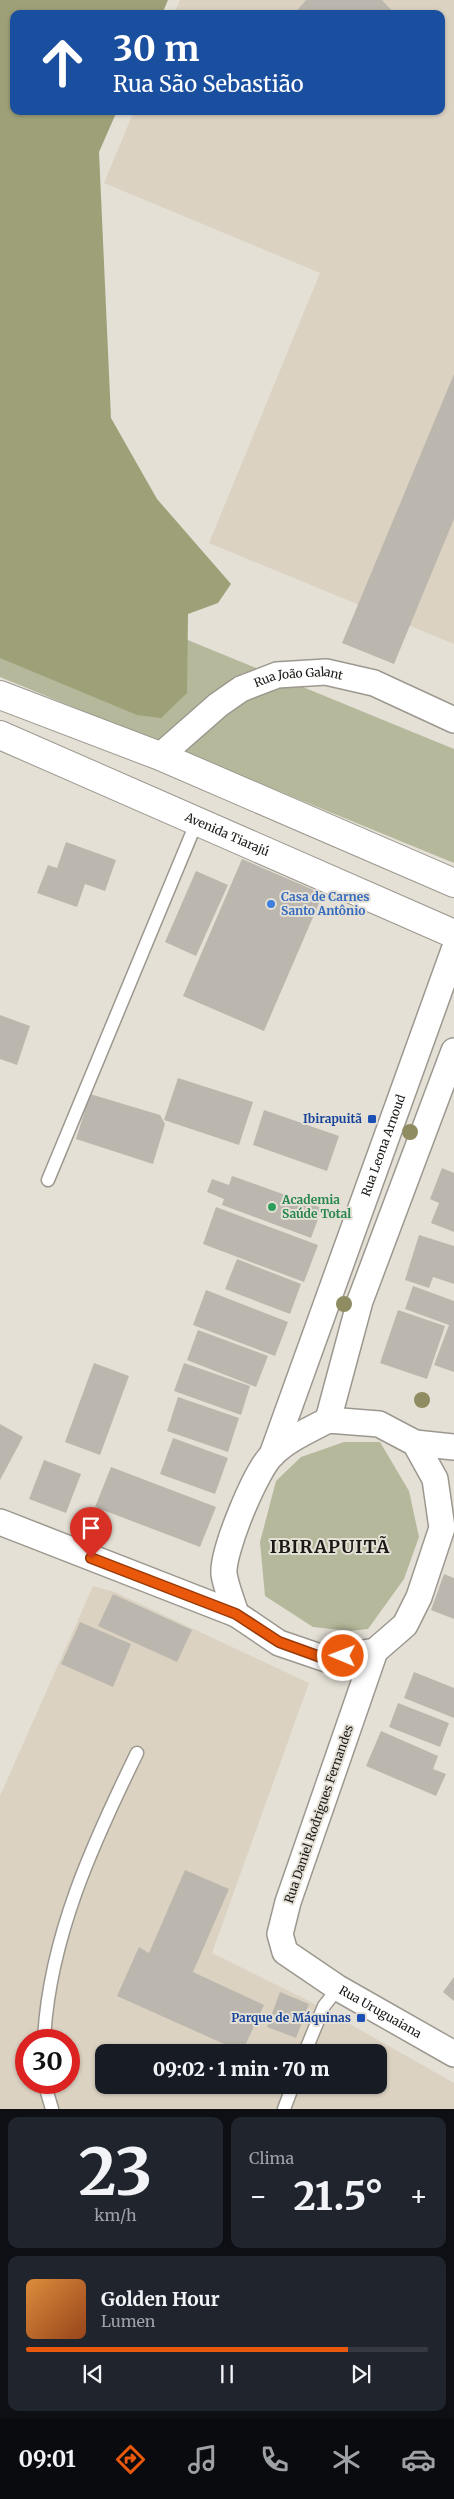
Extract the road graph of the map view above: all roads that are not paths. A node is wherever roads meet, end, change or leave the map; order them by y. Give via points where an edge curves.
1 (0, 695) edge
2 (454, 720) edge
3 (0, 735) edge
4 (160, 756) junction
5 (197, 821) junction
6 (454, 883) edge
7 (454, 934) edge
8 (454, 950) edge
9 (454, 1051) edge
10 (48, 1180) dead end
11 (328, 1420) junction
12 (415, 1442) junction
13 (454, 1448) edge
14 (272, 1454) junction
15 (0, 1522) edge
16 (236, 1614) junction
17 (375, 1651) junction
18 (137, 1753) dead end
19 (307, 1967) joint
20 (338, 1988) junction
21 (45, 2029) edge
22 (308, 2044) edge
23 (454, 2054) edge
24 (48, 2094) edge
25 (290, 2094) edge
26 (52, 2109) edge
27 (284, 2109) edge

1 - 4 main road
2 - 4 street, Rua João Galant via 374,683 326,672 277,675 241,689
3 - 5 main road, Avenida Tiarajú
4 - 6 main road
5 - 7 main road, Avenida Tiarajú
5 - 10 lane
8 - 14 street, Rua Leona Arnoud
9 - 11 street via 360,1300
11 - 12 street via 379,1424
11 - 14 street
12 - 13 street
12 - 17 street via 435,1479 442,1528 419,1597 405,1625
14 - 16 street via 250,1489 235,1528 224,1572
15 - 16 street
16 - 17 street via 279,1642 326,1659
17 - 19 street, Rua Daniel Rodrigues Fernandes via 288,1902 280,1934 285,1952
18 - 21 lane via 96,1836 70,1908 46,2005
19 - 20 street, Rua Uruguaiana
20 - 22 lane via 324,2006
20 - 23 street, Rua Uruguaiana
24 - 26 lane
25 - 27 lane

